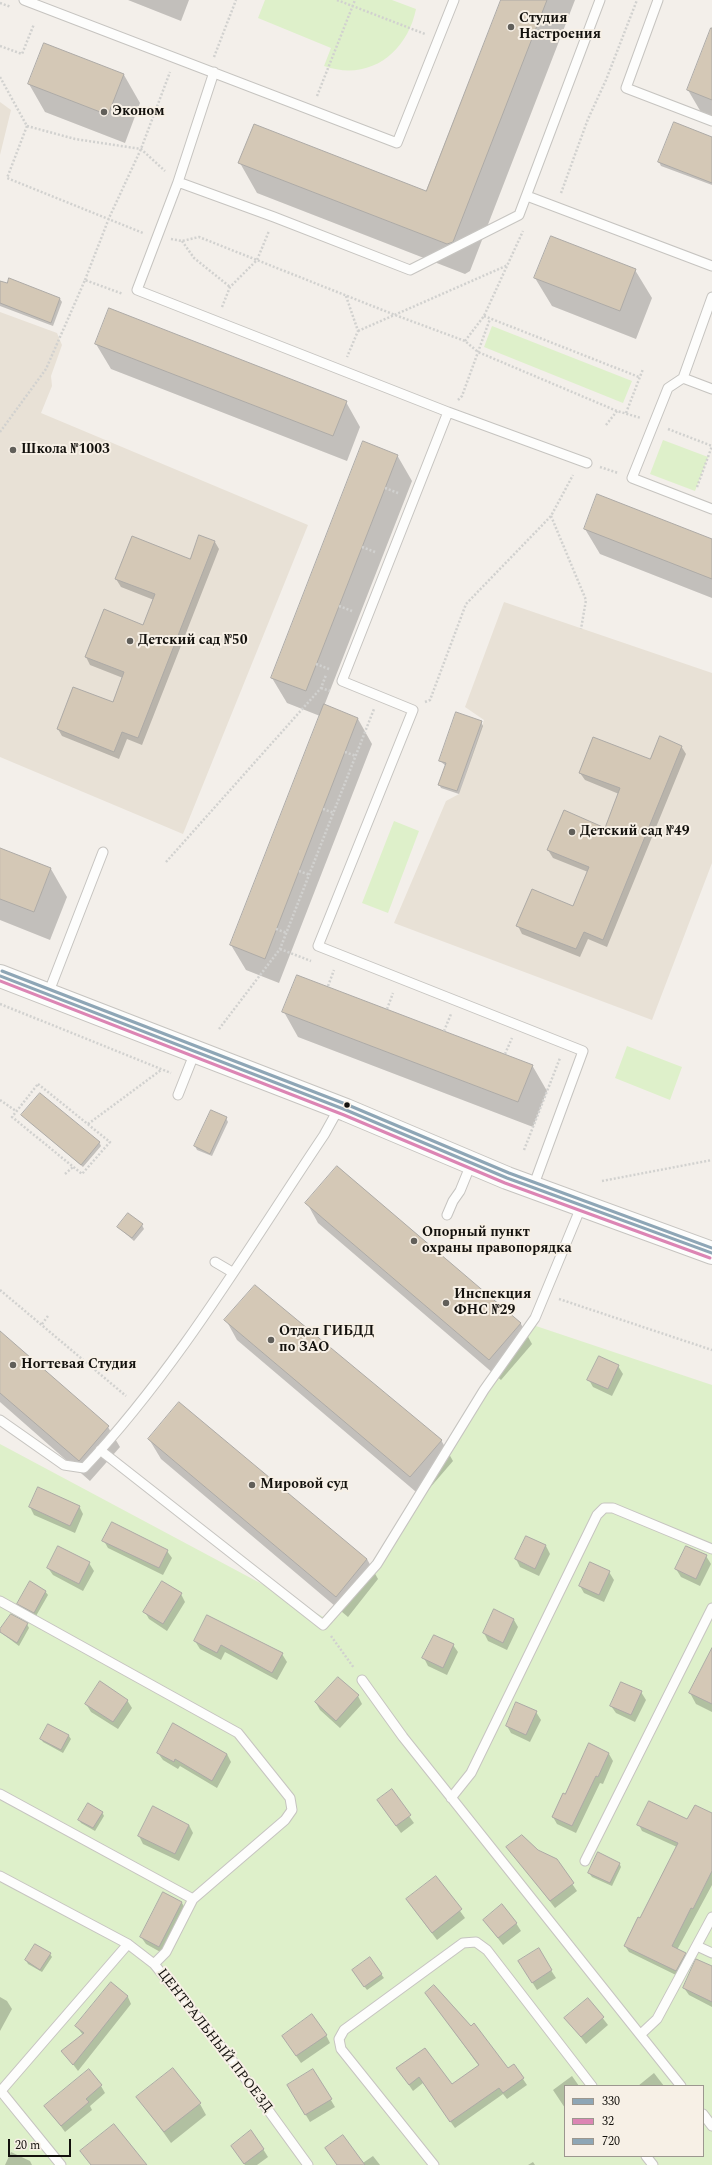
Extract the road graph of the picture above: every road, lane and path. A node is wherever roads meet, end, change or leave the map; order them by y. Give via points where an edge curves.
1 (24, 0) edge
2 (236, 0) edge
3 (337, 0) edge
4 (355, 0) edge
5 (454, 0) edge
6 (600, 0) edge
7 (637, 0) edge
8 (658, 0) edge
9 (0, 3) edge
10 (352, 6) junction
11 (15, 9) dead end
12 (34, 24) dead end
13 (419, 32) dead end
14 (0, 46) edge
15 (171, 69) dead end
16 (212, 71) junction
17 (0, 78) edge
18 (312, 110) junction
19 (712, 121) edge
20 (27, 126) junction
21 (141, 149) junction
22 (178, 182) junction
23 (527, 196) junction
24 (556, 207) junction
25 (109, 218) junction
26 (526, 224) dead end
27 (269, 232) dead end
28 (158, 239) junction
29 (182, 241) junction
30 (257, 260) junction
31 (508, 265) junction
32 (712, 266) edge
33 (85, 280) junction
34 (230, 287) junction
35 (126, 296) dead end
36 (346, 296) junction
37 (712, 297) edge
38 (395, 315) junction
39 (484, 316) junction
40 (490, 319) junction
41 (216, 322) junction
42 (358, 331) junction
43 (465, 341) junction
44 (478, 352) junction
45 (643, 369) dead end
46 (340, 370) junction
47 (639, 377) junction
48 (683, 378) junction
49 (712, 389) edge
50 (617, 410) junction
51 (448, 412) junction
52 (626, 413) junction
53 (654, 424) junction
54 (606, 426) dead end
55 (0, 432) edge
56 (712, 446) edge
57 (587, 463) junction
58 (632, 478) junction
59 (385, 488) dead end
60 (398, 493) dead end
61 (692, 501) junction
62 (712, 509) edge
63 (551, 516) junction
64 (362, 547) dead end
65 (374, 552) dead end
66 (339, 606) dead end
67 (352, 610) dead end
68 (581, 628) dead end
69 (316, 664) dead end
70 (329, 669) dead end
71 (335, 693) dead end
72 (368, 706) dead end
73 (413, 710) junction
74 (345, 752) dead end
75 (356, 756) junction
76 (323, 809) dead end
77 (334, 813) junction
78 (103, 852) dead end
79 (166, 862) dead end
80 (299, 871) dead end
81 (310, 875) junction
82 (276, 929) dead end
83 (287, 933) junction
84 (280, 949) junction
85 (314, 962) dead end
86 (327, 967) dead end
87 (334, 970) junction
88 (341, 973) dead end
89 (0, 976) edge
90 (328, 986) dead end
91 (386, 990) dead end
92 (393, 992) junction
93 (48, 994) junction
94 (400, 995) dead end
95 (0, 1004) edge
96 (387, 1009) dead end
97 (443, 1012) dead end
98 (451, 1014) junction
99 (457, 1017) dead end
100 (219, 1029) dead end
101 (444, 1031) dead end
102 (505, 1035) dead end
103 (512, 1038) junction
104 (518, 1041) dead end
105 (195, 1052) junction
106 (505, 1054) dead end
107 (553, 1055) dead end
108 (162, 1070) junction
109 (184, 1078) junction
110 (178, 1095) dead end
111 (0, 1100) edge
112 (339, 1108) junction
113 (16, 1111) junction
114 (88, 1124) junction
115 (524, 1150) dead end
116 (712, 1160) edge
117 (471, 1164) junction
118 (73, 1167) junction
119 (65, 1174) dead end
120 (602, 1181) dead end
121 (533, 1187) junction
122 (581, 1207) junction
123 (447, 1215) dead end
124 (712, 1253) edge
125 (215, 1262) dead end
126 (232, 1272) junction
127 (0, 1290) edge
128 (544, 1294) junction
129 (48, 1316) dead end
130 (42, 1324) junction
131 (712, 1350) edge
132 (137, 1405) junction
133 (0, 1420) edge
134 (100, 1450) junction
135 (712, 1549) edge
136 (0, 1601) edge
137 (712, 1608) edge
138 (323, 1625) junction
139 (362, 1680) joint
140 (0, 1794) edge
141 (451, 1798) junction
142 (585, 1861) dead end
143 (0, 1876) edge
144 (193, 1899) junction
145 (712, 1917) edge
146 (128, 1944) junction
147 (697, 1946) junction
148 (712, 1953) edge
149 (154, 1964) junction
150 (641, 2034) junction
151 (591, 2085) edge
152 (680, 2085) edge
153 (0, 2091) edge
154 (704, 2115) edge
155 (712, 2126) edge
156 (647, 2157) edge
157 (61, 2165) edge
158 (308, 2165) edge
159 (434, 2165) edge
160 (653, 2165) edge

1 - 16 lane
2 - 16 path
3 - 10 path
4 - 10 path
5 - 18 lane via 397,143
6 - 23 lane
7 - 24 path via 606,80 588,118
8 - 19 lane via 626,88
9 - 11 path
10 - 13 path
10 - 18 path
12 - 14 path via 22,54
15 - 21 path
16 - 18 lane
16 - 22 lane
17 - 20 path
20 - 21 path via 76,139
20 - 25 path via 7,178
21 - 22 path
21 - 25 path
22 - 23 lane via 410,270 519,215
22 - 28 lane
23 - 24 lane
24 - 32 lane
25 - 28 path
25 - 33 path
26 - 31 path
27 - 30 path
28 - 29 path
28 - 41 lane via 137,290
29 - 30 path via 200,237
29 - 34 path via 194,258
30 - 34 path
30 - 36 path
31 - 38 path
31 - 39 path
33 - 35 path
33 - 55 path via 46,369
34 - 41 path
36 - 38 path
36 - 42 path
37 - 48 lane
38 - 42 path
38 - 43 path
39 - 40 path
39 - 43 path
40 - 44 path
40 - 47 path
41 - 46 lane
42 - 46 path
43 - 44 path
44 - 50 path
44 - 51 path via 462,396
45 - 47 path
46 - 51 lane
47 - 52 path
48 - 49 lane
48 - 53 lane via 668,388
50 - 52 path
50 - 54 path
51 - 57 lane
51 - 73 lane via 342,681
52 - 53 path
53 - 56 path
53 - 58 lane
56 - 61 path
57 - 58 path
57 - 63 path via 573,475
58 - 61 lane
59 - 60 path
61 - 62 lane
63 - 68 path via 586,600
63 - 73 path via 466,604 430,700
64 - 65 path
66 - 67 path
69 - 70 path
71 - 79 path via 322,688
72 - 75 path via 375,708
73 - 121 lane via 318,946 583,1051
74 - 75 path
75 - 77 path
76 - 77 path
77 - 81 path
78 - 93 lane
80 - 81 path
81 - 83 path
82 - 83 path
83 - 84 path
84 - 85 path
84 - 100 path
86 - 87 path
87 - 88 path
87 - 90 path
89 - 93 street
91 - 92 path
92 - 94 path
92 - 96 path
93 - 105 street
95 - 108 path
97 - 98 path
98 - 99 path
98 - 101 path
102 - 103 path
103 - 104 path
103 - 106 path
105 - 109 lane
105 - 112 street
107 - 115 path via 560,1058
108 - 109 path
108 - 114 path
109 - 110 lane
111 - 113 path
112 - 117 street
112 - 126 lane via 324,1135
113 - 114 path via 38,1084
113 - 118 path via 12,1117
114 - 118 path via 110,1142 82,1174
116 - 120 path
117 - 121 street
117 - 123 lane
118 - 119 path
121 - 122 street
122 - 124 street
122 - 128 lane
125 - 126 lane
126 - 132 lane via 194,1331
127 - 130 path
128 - 131 path
128 - 138 lane via 535,1318 484,1390 377,1564
129 - 130 path
130 - 132 path
132 - 134 lane
133 - 134 lane via 64,1465 84,1468
134 - 138 lane
135 - 141 lane via 613,1508 604,1508 597,1515 471,1773
136 - 144 lane via 238,1733 290,1798 292,1810 286,1820
137 - 142 lane
138 - 139 path
139 - 141 lane
140 - 144 lane
141 - 150 lane
143 - 146 lane, ЦЕНТРАЛЬНЫЙ ПРОЕЗД
144 - 149 lane via 166,1952
145 - 147 lane
146 - 149 lane, ЦЕНТРАЛЬНЫЙ ПРОЕЗД
146 - 153 lane
147 - 148 lane
147 - 150 lane via 658,2018
149 - 158 lane, ЦЕНТРАЛЬНЫЙ ПРОЕЗД via 229,2056
150 - 152 lane
151 - 159 lane via 487,1950 476,1942 462,1943 344,2030 339,2039 341,2049
153 - 157 lane
154 - 155 lane
156 - 160 lane

